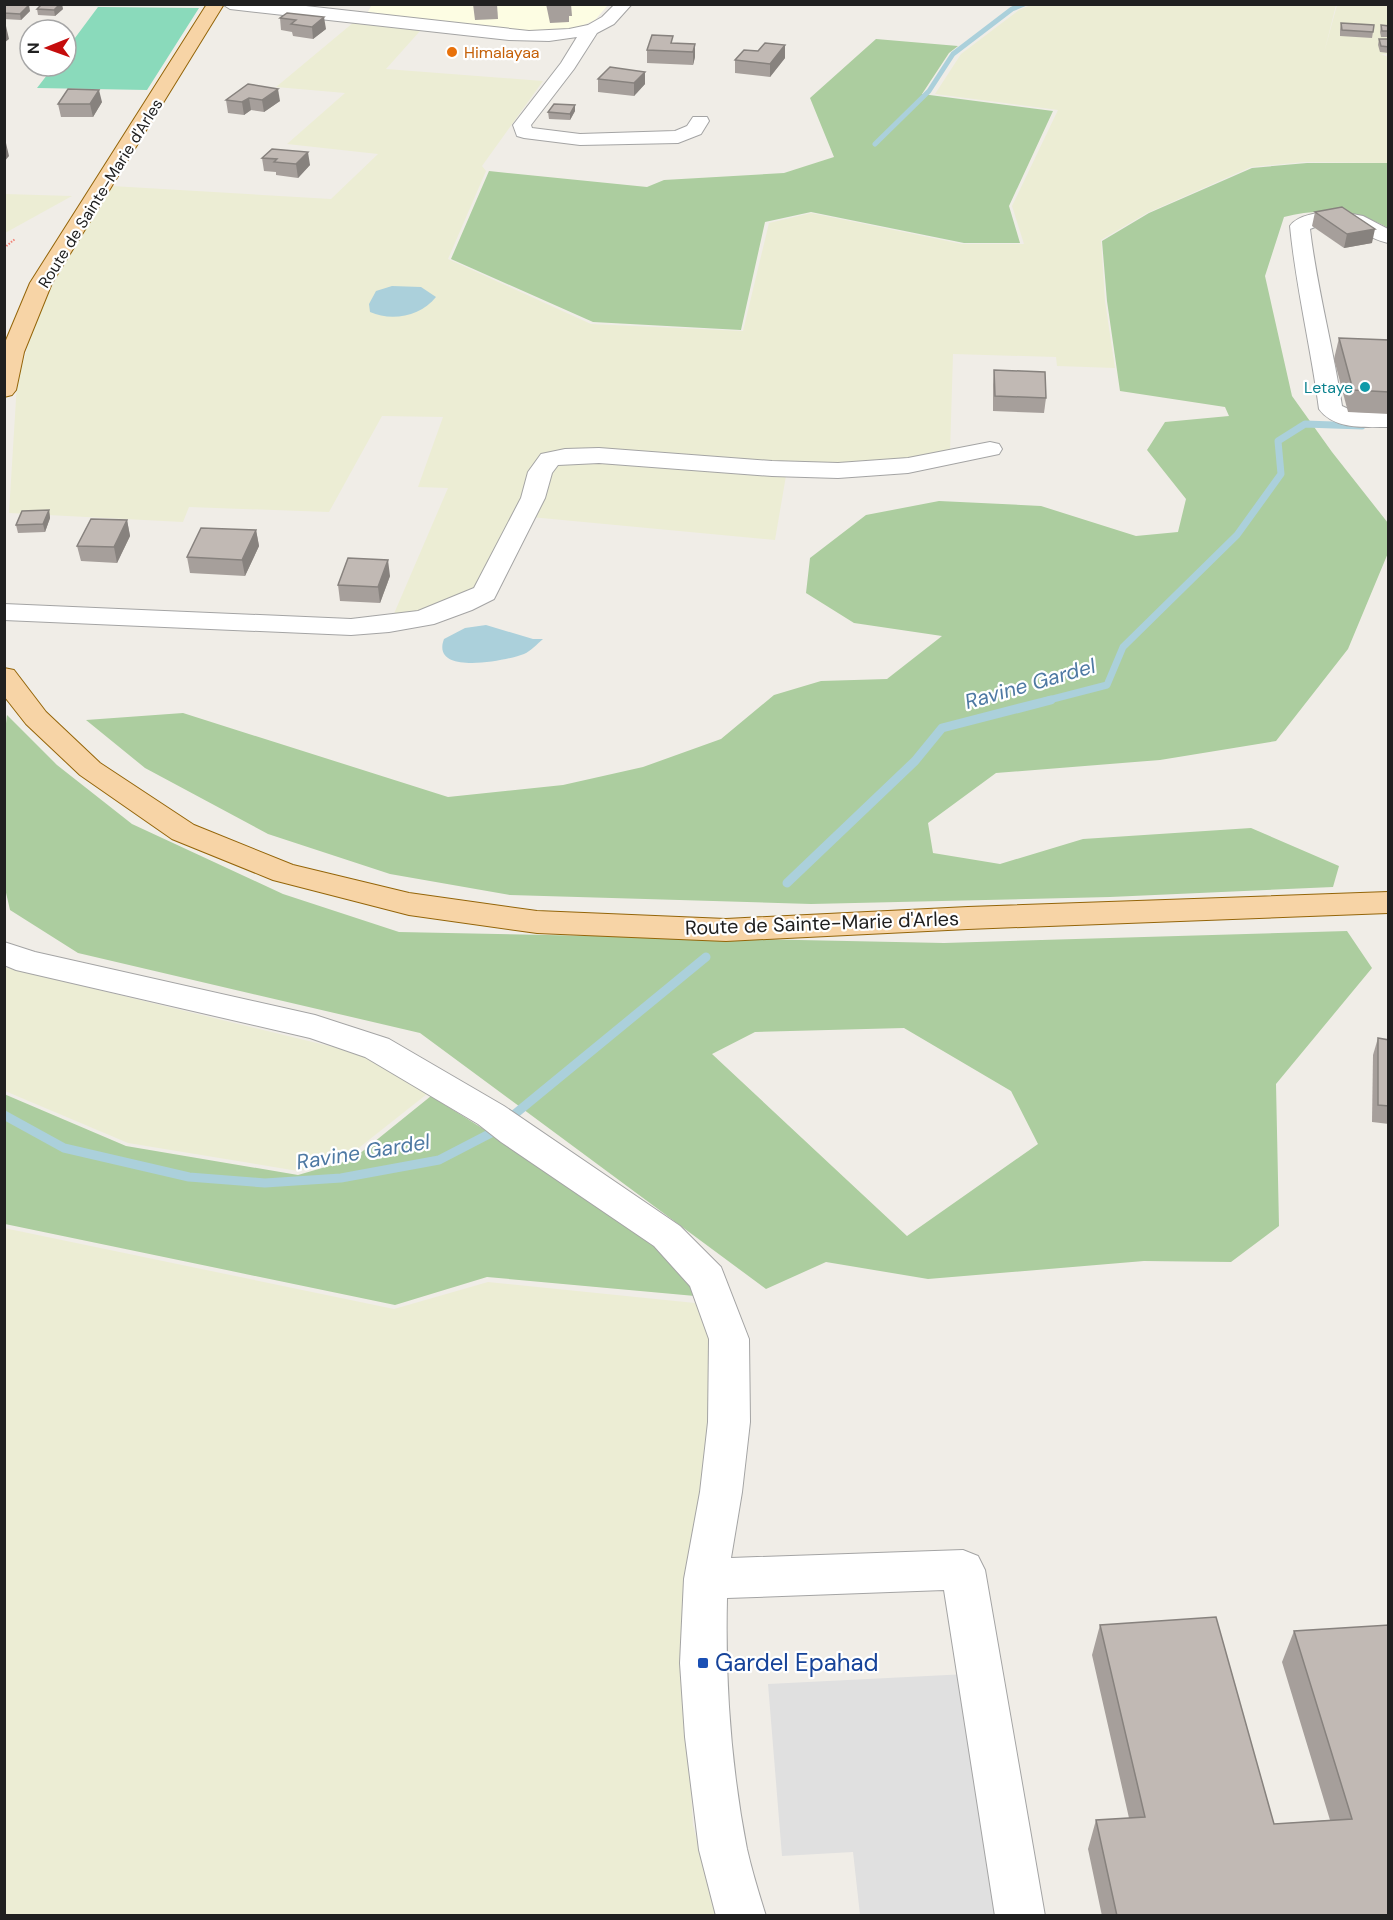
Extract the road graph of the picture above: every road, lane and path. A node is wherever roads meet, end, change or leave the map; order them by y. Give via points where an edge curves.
1 (216, 4) edge
2 (230, 4) edge
3 (624, 4) edge
4 (590, 30) junction
5 (700, 121) dead end
6 (1389, 237) edge
7 (15, 239) dead end
8 (4, 248) edge
9 (4, 390) edge
10 (1389, 420) edge
11 (990, 449) dead end
12 (4, 612) edge
13 (4, 676) edge
14 (1389, 903) edge
15 (4, 953) edge
16 (706, 1579) junction
17 (741, 1916) edge
18 (1020, 1916) edge

1 - 9 main road, Route de Sainte-Marie d'Arles via 41,283 13,352
2 - 4 street via 506,34 558,35
3 - 4 street via 612,19
4 - 5 street via 522,126 525,132 562,138 678,137 694,130
6 - 10 street via 1359,220 1339,217 1314,219 1300,226 1305,276 1333,348 1331,409 1350,419
7 - 8 path
11 - 12 street via 859,470 563,456 549,459 485,594 424,618 388,624 351,627
13 - 14 main road, Route de Sainte-Marie d'Arles via 36,718 90,770 183,832 284,873 409,904 537,922 726,930
15 - 16 street via 28,962 326,1031 377,1048 502,1124 667,1236 707,1278 729,1339 729,1410 721,1492
16 - 17 street via 703,1663 708,1737 723,1850
16 - 18 street via 963,1570

